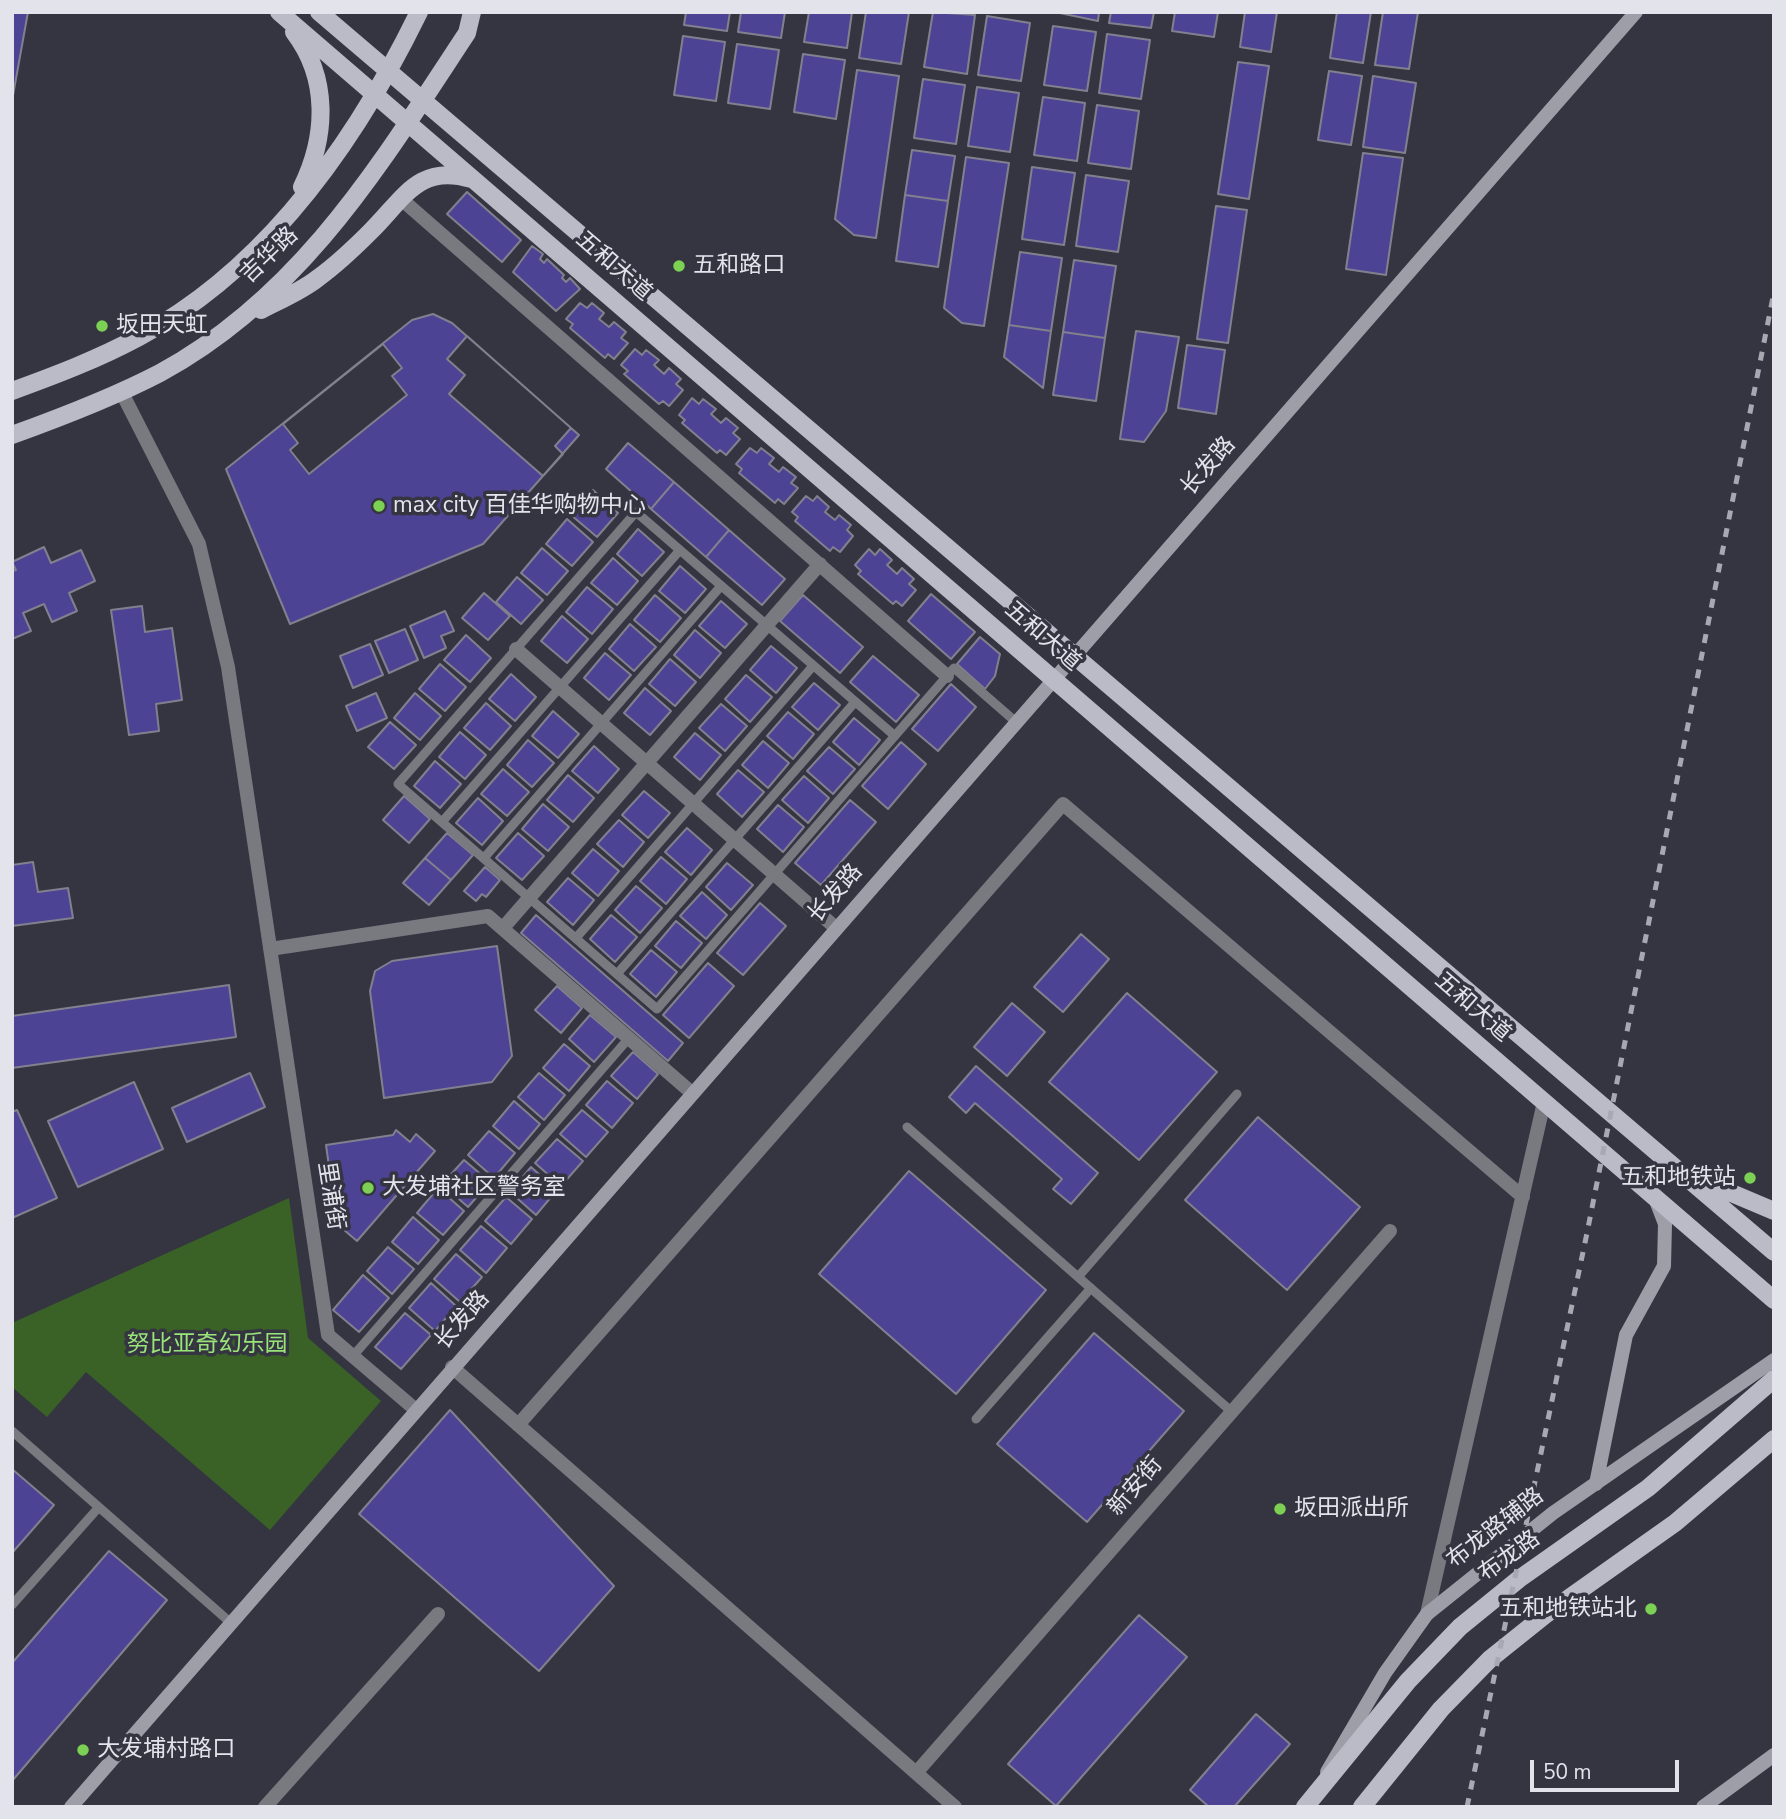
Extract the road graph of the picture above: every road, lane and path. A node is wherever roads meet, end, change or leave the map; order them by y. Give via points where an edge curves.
1 (279, 12) edge
2 (319, 12) edge
3 (419, 12) edge
4 (472, 12) edge
5 (1636, 12) edge
6 (390, 72) junction
7 (375, 95) junction
8 (422, 100) junction
9 (407, 123) junction
10 (474, 180) junction
11 (400, 198) junction
12 (289, 215) junction
13 (229, 328) junction
14 (12, 391) edge
15 (121, 391) junction
16 (12, 435) edge
17 (680, 550) junction
18 (820, 564) junction
19 (722, 586) junction
20 (767, 626) junction
21 (516, 649) junction
22 (1074, 656) junction
23 (813, 666) junction
24 (947, 676) junction
25 (1053, 679) junction
26 (560, 687) junction
27 (855, 702) junction
28 (1016, 722) junction
29 (601, 723) junction
30 (894, 736) junction
31 (647, 763) junction
32 (693, 804) junction
33 (442, 822) junction
34 (735, 840) junction
35 (484, 858) junction
36 (774, 874) junction
37 (529, 898) junction
38 (503, 928) junction
39 (836, 928) junction
40 (576, 938) junction
41 (270, 949) junction
42 (617, 974) junction
43 (629, 1038) junction
44 (692, 1093) junction
45 (1237, 1094) dead end
46 (1544, 1102) junction
47 (906, 1127) dead end
48 (1679, 1171) junction
49 (1523, 1197) junction
50 (1655, 1197) junction
51 (1774, 1211) edge
52 (1390, 1231) dead end
53 (1774, 1252) edge
54 (1077, 1277) junction
55 (1091, 1288) junction
56 (1774, 1300) edge
57 (353, 1356) junction
58 (1774, 1360) edge
59 (453, 1367) junction
60 (1774, 1379) edge
61 (416, 1410) junction
62 (1232, 1412) junction
63 (976, 1419) dead end
64 (518, 1425) junction
65 (12, 1431) edge
66 (1774, 1439) edge
67 (1596, 1484) junction
68 (99, 1507) junction
69 (12, 1605) edge
70 (438, 1614) dead end
71 (1427, 1614) junction
72 (231, 1623) junction
73 (1774, 1755) edge
74 (916, 1773) junction
75 (1309, 1802) edge
76 (71, 1807) edge
77 (265, 1807) edge
78 (955, 1807) edge
79 (1362, 1807) edge
80 (1703, 1807) edge

1 - 7 main road, 五和大道
1 - 12 main road via 313,65 321,115 315,160
2 - 6 main road, 五和大道
3 - 6 main road, 吉华路
4 - 8 main road, 吉华路 via 467,33
5 - 22 street, 长发路
6 - 7 main road, 吉华路
6 - 8 main road, 五和大道
7 - 9 main road, 五和大道
7 - 12 main road, 吉华路
8 - 9 main road, 吉华路
8 - 22 main road, 五和大道
9 - 10 main road, 五和大道
9 - 13 main road, 吉华路 via 345,214 291,275
10 - 11 main road via 435,175
10 - 25 main road, 五和大道
11 - 13 main road via 317,280
11 - 18 street
12 - 14 main road, 吉华路 via 204,295 141,336
13 - 15 main road, 吉华路 via 161,372
15 - 16 main road, 吉华路
15 - 41 street, 里浦街 via 199,544 228,667
17 - 19 lane
17 - 21 lane via 636,512
17 - 26 lane
18 - 20 street
18 - 24 street
19 - 20 lane
19 - 29 lane
20 - 23 lane
20 - 31 street
21 - 26 street
21 - 33 lane via 398,784
22 - 25 street, 长发路
22 - 48 main road, 五和大道
23 - 27 lane
23 - 32 lane
24 - 28 lane via 954,668
24 - 30 lane
25 - 28 street, 长发路
25 - 46 main road, 五和大道
26 - 29 street
26 - 33 lane
27 - 30 lane
27 - 34 lane
28 - 39 street, 长发路
29 - 31 street
29 - 35 lane
30 - 36 lane
31 - 32 street
31 - 37 street
32 - 34 street
32 - 40 lane
33 - 35 lane
34 - 36 street
34 - 42 lane
35 - 37 lane
36 - 39 street
36 - 42 lane via 657,1009
37 - 38 street
37 - 40 lane
38 - 41 street via 488,915
38 - 43 street
39 - 44 street, 长发路
40 - 42 lane
41 - 57 street, 里浦街 via 328,1335
43 - 44 street
43 - 57 lane
44 - 59 street, 长发路
45 - 54 lane
46 - 49 street
46 - 50 main road, 五和大道
47 - 54 lane
48 - 51 main road
48 - 53 main road, 五和大道
49 - 64 street via 1063,804
49 - 71 street
50 - 56 main road, 五和大道
50 - 67 street via 1665,1224 1664,1266 1626,1335
52 - 62 street, 新安街
54 - 55 lane
55 - 62 lane
55 - 63 lane
57 - 61 street, 里浦街
58 - 67 street, 布龙路辅路
59 - 61 street, 长发路
59 - 64 street
60 - 75 main road, 布龙路 via 1648,1488 1519,1579 1460,1627 1408,1681
61 - 72 street, 长发路
62 - 74 street, 新安街
64 - 74 street
65 - 68 lane
66 - 79 main road via 1675,1523 1490,1660 1441,1709
67 - 71 street, 布龙路辅路 via 1512,1544
68 - 69 lane
68 - 72 lane
70 - 77 street
71 - 75 street, 布龙路辅路 via 1347,1734
72 - 76 street, 长发路
73 - 80 street
74 - 78 street

